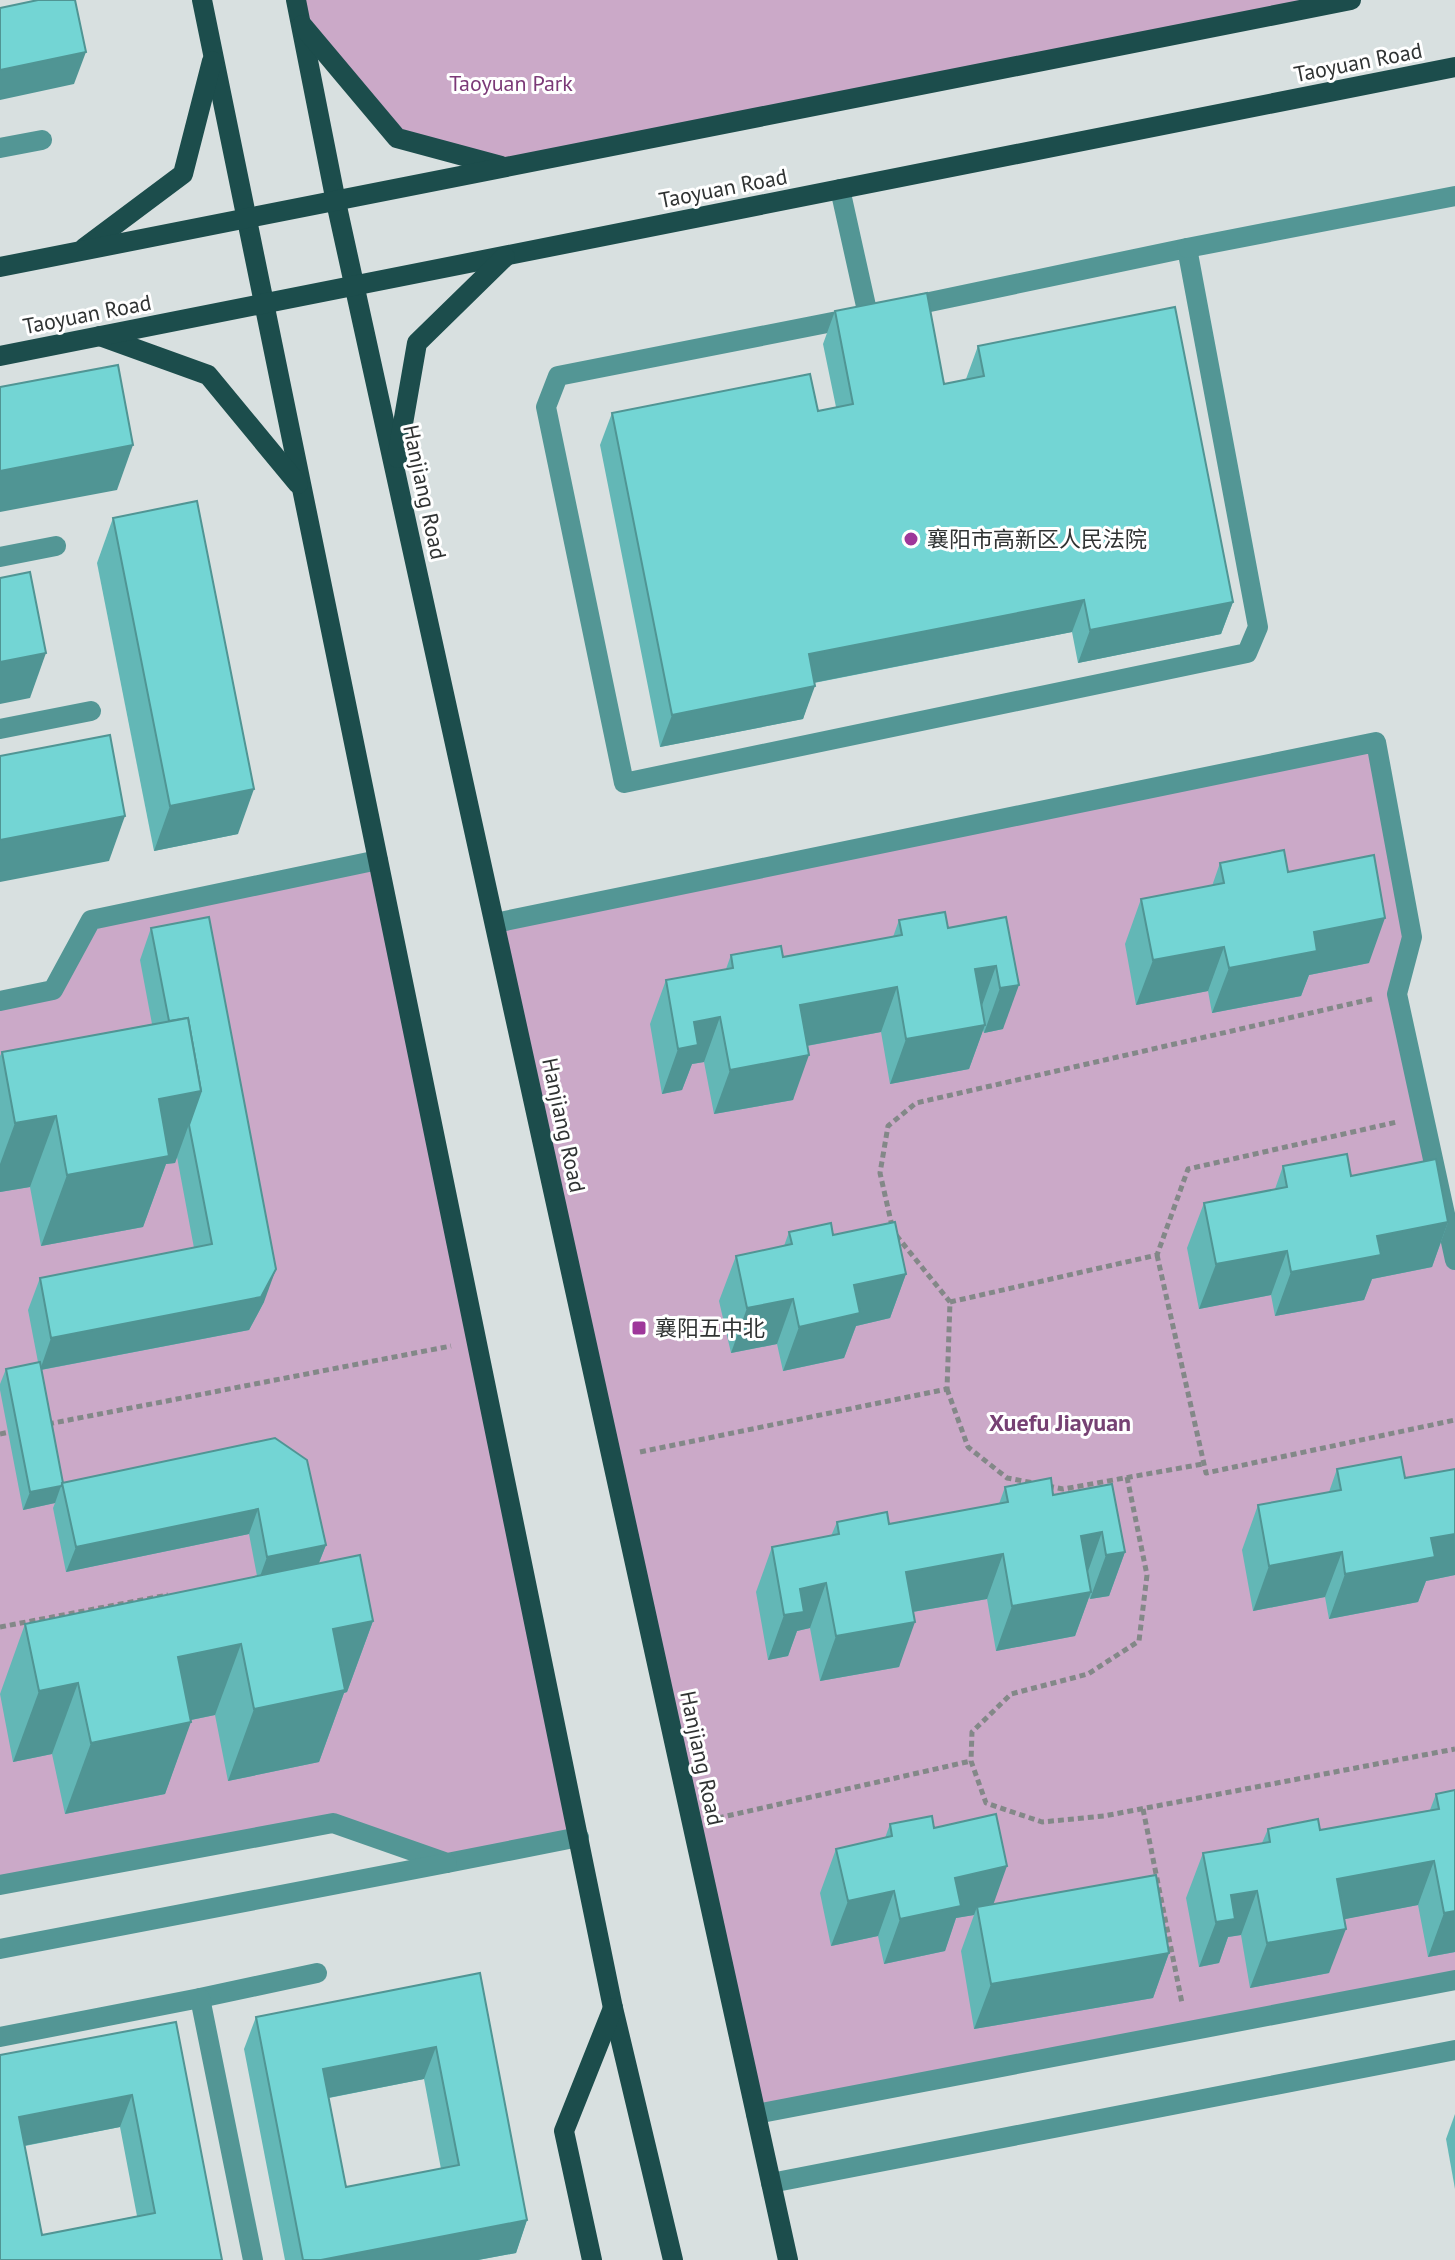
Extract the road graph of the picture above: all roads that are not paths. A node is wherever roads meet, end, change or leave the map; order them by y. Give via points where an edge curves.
1 (202, 0) edge
2 (296, 0) edge
3 (1351, 0) edge
4 (300, 23) junction
5 (213, 57) junction
6 (1455, 67) edge
7 (42, 140) dead end
8 (0, 148) edge
9 (509, 168) junction
10 (840, 189) junction
11 (1455, 196) edge
12 (336, 202) junction
13 (247, 220) junction
14 (1187, 248) junction
15 (80, 252) junction
16 (506, 256) junction
17 (0, 267) edge
18 (355, 286) junction
19 (263, 304) junction
20 (868, 315) junction
21 (100, 336) junction
22 (0, 356) edge
23 (395, 470) junction
24 (301, 488) junction
25 (56, 546) dead end
26 (0, 557) edge
27 (91, 711) dead end
28 (0, 729) edge
29 (378, 860) junction
30 (495, 923) junction
31 (0, 1001) edge
32 (1455, 1260) edge
33 (579, 1837) junction
34 (447, 1863) junction
35 (0, 1885) edge
36 (0, 1949) edge
37 (317, 1973) dead end
38 (1455, 1980) edge
39 (200, 1998) junction
40 (613, 2008) junction
41 (0, 2037) edge
42 (1455, 2050) edge
43 (756, 2114) junction
44 (771, 2183) junction
45 (253, 2260) edge
46 (592, 2260) edge
47 (673, 2260) edge
48 (788, 2260) edge

1 - 5 main road
2 - 4 main road, Hanjiang Road
3 - 9 main road
4 - 9 main road via 397,138
4 - 12 main road, Hanjiang Road
5 - 13 main road
5 - 15 main road via 183,174
6 - 10 main road, Taoyuan Road
7 - 8 lane
9 - 12 main road
10 - 16 main road, Taoyuan Road
10 - 20 lane
11 - 14 lane
12 - 13 main road
12 - 18 main road, Hanjiang Road
13 - 15 main road
13 - 19 main road
14 - 20 lane
14 - 20 lane via 1258,627 1247,653 624,783 546,407 558,376
15 - 17 main road
16 - 18 main road, Taoyuan Road
16 - 23 main road via 417,343
18 - 19 main road, Taoyuan Road
18 - 23 main road, Hanjiang Road
19 - 21 main road, Taoyuan Road
19 - 24 main road
21 - 22 main road, Taoyuan Road
21 - 24 main road via 208,375
23 - 30 main road, Hanjiang Road
24 - 29 main road
25 - 26 lane
27 - 28 lane
29 - 31 lane via 91,920 53,990
29 - 33 main road
30 - 32 lane via 1376,742 1412,937 1397,994
30 - 43 main road, Hanjiang Road
33 - 34 lane
33 - 40 main road
34 - 35 lane via 333,1823
34 - 36 lane
37 - 39 lane
38 - 43 lane
39 - 41 lane
39 - 45 lane
40 - 46 main road via 564,2131
40 - 47 main road
42 - 44 lane
43 - 44 main road, Hanjiang Road
44 - 48 main road, Hanjiang Road

